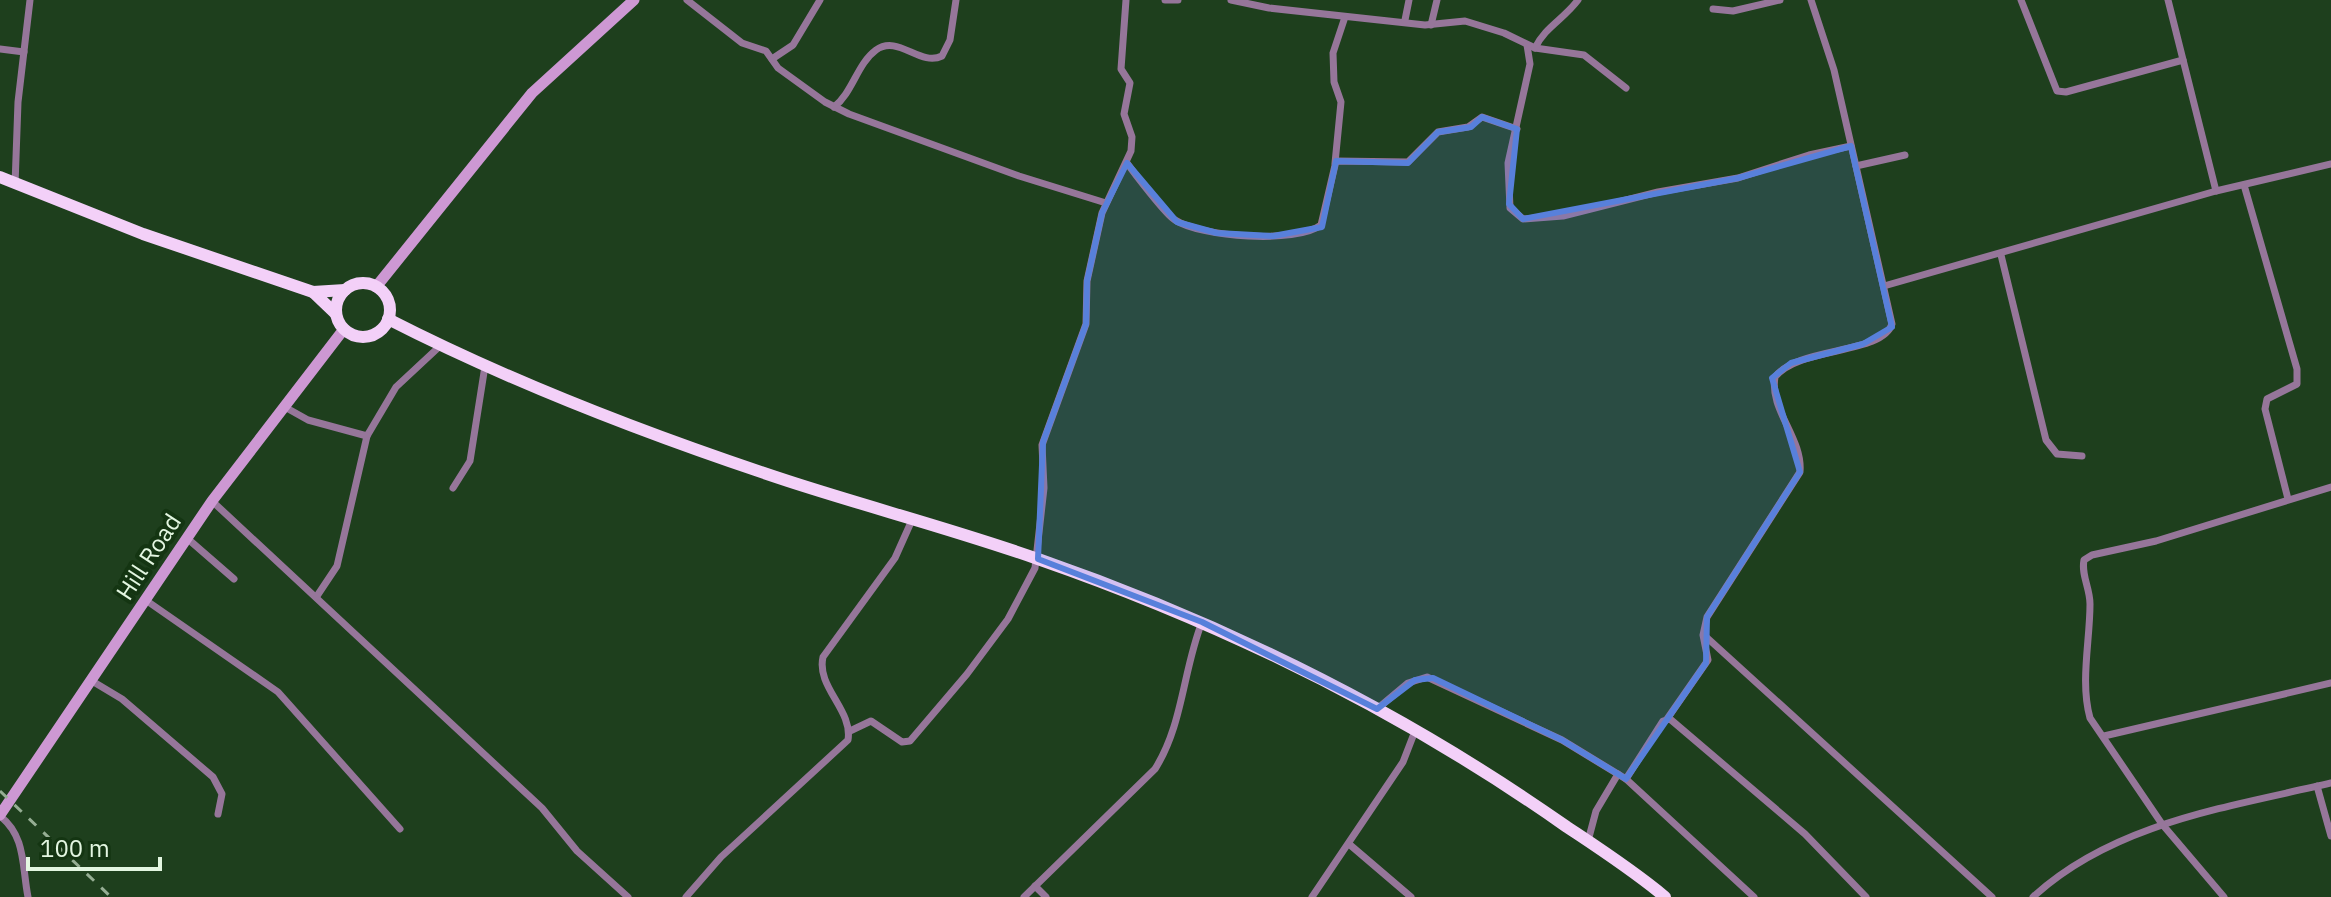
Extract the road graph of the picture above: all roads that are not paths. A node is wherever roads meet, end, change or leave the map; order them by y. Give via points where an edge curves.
1 (30, 0) edge
2 (634, 0) edge
3 (687, 0) edge
4 (820, 0) edge
5 (956, 0) edge
6 (1126, 0) edge
7 (1165, 0) edge
8 (1178, 0) edge
9 (1231, 0) edge
10 (1409, 0) edge
11 (1437, 0) edge
12 (1578, 0) edge
13 (1780, 0) edge
14 (1811, 0) edge
15 (2021, 0) edge
16 (2168, 0) edge
17 (1713, 9) dead end
18 (1345, 17) junction
19 (1405, 20) junction
20 (1431, 25) junction
21 (1531, 47) junction
22 (0, 49) edge
23 (24, 52) junction
24 (772, 59) junction
25 (2183, 60) junction
26 (1626, 88) dead end
27 (834, 107) junction
28 (1517, 129) junction
29 (1851, 146) junction
30 (1905, 155) dead end
31 (1127, 163) junction
32 (1335, 163) junction
33 (2331, 164) edge
34 (1856, 166) junction
35 (0, 177) edge
36 (15, 185) junction
37 (2244, 185) junction
38 (2216, 191) junction
39 (1106, 203) junction
40 (2001, 255) junction
41 (1884, 286) junction
42 (376, 287) junction
43 (345, 290) junction
44 (313, 292) junction
45 (336, 314) junction
46 (388, 319) junction
47 (344, 329) junction
48 (440, 346) junction
49 (485, 366) junction
50 (283, 406) junction
51 (367, 436) junction
52 (2082, 456) dead end
53 (2331, 487) edge
54 (453, 488) dead end
55 (2288, 499) junction
56 (212, 501) junction
57 (912, 520) junction
58 (188, 539) junction
59 (1038, 559) junction
60 (234, 579) dead end
61 (317, 596) junction
62 (147, 601) junction
63 (1202, 622) junction
64 (1703, 635) junction
65 (92, 681) junction
66 (2331, 683) edge
67 (1377, 709) junction
68 (1667, 719) junction
69 (850, 731) junction
70 (1415, 731) junction
71 (2104, 736) junction
72 (1618, 774) junction
73 (1626, 779) junction
74 (2331, 783) edge
75 (2317, 786) junction
76 (218, 814) dead end
77 (0, 815) edge
78 (2162, 824) junction
79 (400, 829) dead end
80 (2331, 836) edge
81 (1588, 841) junction
82 (1349, 844) junction
83 (1035, 886) junction
84 (1660, 896) edge
85 (28, 897) edge
86 (628, 897) edge
87 (686, 897) edge
88 (1024, 897) edge
89 (1046, 897) edge
90 (1312, 897) edge
91 (1411, 897) edge
92 (1754, 897) edge
93 (1866, 897) edge
94 (1992, 897) edge
95 (2033, 897) edge
96 (2224, 897) edge

1 - 23 street
2 - 42 main road via 532,93
3 - 24 street
4 - 24 street via 793,45
5 - 27 street via 942,56 932,59 894,46 879,48
6 - 31 street via 1121,69 1130,83 1124,114 1133,143
7 - 8 street
9 - 18 street
10 - 19 street
11 - 20 street
12 - 21 street
13 - 17 street via 1733,11
14 - 29 street
15 - 25 street via 2057,91
16 - 25 street
18 - 19 street
18 - 32 street via 1333,53 1341,102
19 - 20 street
20 - 21 street via 1465,21
21 - 26 street via 1584,55
21 - 28 street
22 - 23 street
23 - 36 street
24 - 27 street
25 - 38 street
27 - 39 street via 939,149
28 - 29 street via 1508,163 1509,204 1513,214 1529,220 1738,178
28 - 32 street via 1482,117 1468,127 1438,132 1408,162
29 - 34 street
30 - 34 street
31 - 32 street via 1177,222 1217,233 1273,236 1321,225
31 - 39 street
33 - 37 street
34 - 41 street
35 - 36 highway
36 - 44 highway
37 - 38 street
37 - 55 street via 2297,369 2297,384 2267,399 2265,409
38 - 40 street
39 - 59 street via 1087,281 1086,324 1042,445
40 - 41 street
40 - 52 street via 2046,440 2057,454
41 - 64 street via 1893,321 1886,334 1791,363 1775,377 1800,470 1718,599
42 - 43 highway via 360,283
42 - 46 highway via 387,297
43 - 44 highway
43 - 45 highway
44 - 45 highway
45 - 47 highway
46 - 47 highway via 368,336
46 - 48 highway
47 - 50 main road, Hill Road
48 - 49 highway
48 - 51 street via 396,387
49 - 54 street via 470,461
49 - 57 highway via 622,423
50 - 51 street via 308,420
50 - 56 main road, Hill Road
51 - 61 street via 337,566
53 - 55 street
55 - 71 street via 2084,560 2090,600 2085,700
56 - 58 main road, Hill Road
56 - 61 street
57 - 59 highway
57 - 69 street via 895,558 823,657 822,676
58 - 60 street
58 - 62 main road, Hill Road
59 - 63 highway
59 - 69 street via 1008,619 910,741 902,742 871,721
61 - 86 street via 542,808 577,851
62 - 65 main road, Hill Road
62 - 79 street via 278,692
63 - 67 highway
63 - 83 street via 1170,744 1155,769
64 - 68 street via 1708,660
64 - 94 street
65 - 76 street via 122,699 203,767 222,794
65 - 77 main road, Hill Road
66 - 71 street
67 - 70 highway
67 - 72 street via 1415,680 1433,678 1562,740
68 - 73 street
68 - 93 street via 1805,834
69 - 87 street via 846,743 721,857
70 - 81 highway via 1492,775
70 - 82 street via 1403,762
71 - 78 street
72 - 73 street
72 - 81 street via 1596,811
73 - 92 street
74 - 75 street
75 - 78 street
75 - 80 street
77 - 85 street via 19,840
78 - 95 street via 2100,852
78 - 96 street
81 - 84 highway
82 - 90 street
82 - 91 street
83 - 88 street
83 - 89 street

